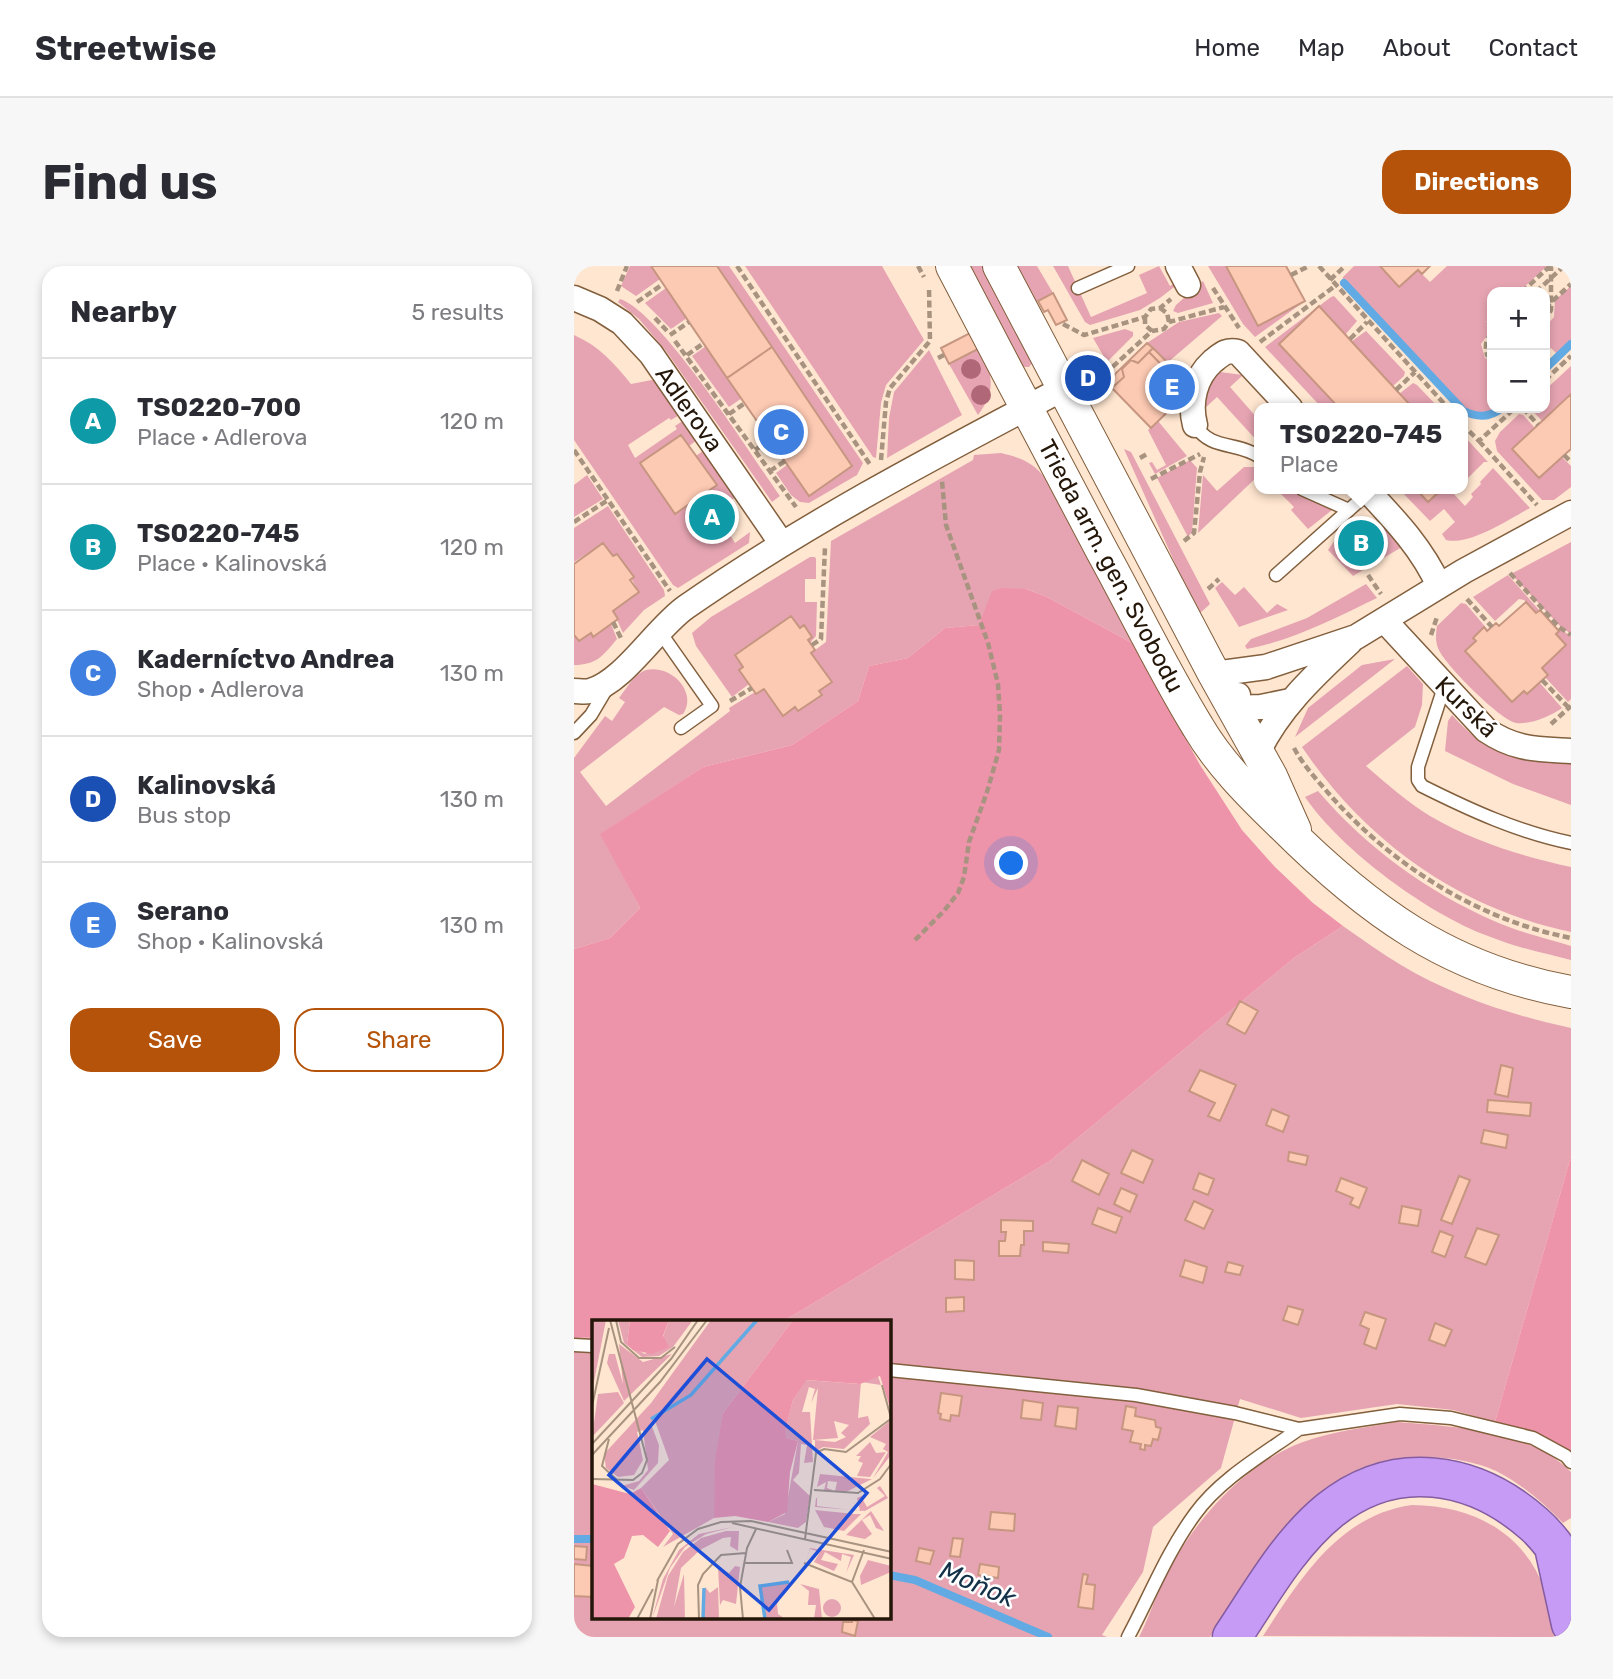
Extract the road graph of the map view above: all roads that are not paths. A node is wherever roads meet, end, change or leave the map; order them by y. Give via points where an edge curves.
1 (952, 266) edge
2 (999, 266) edge
3 (1128, 266) edge
4 (1078, 288) dead end
5 (574, 298) edge
6 (1064, 388) junction
7 (1285, 403) edge
8 (1025, 408) junction
9 (1195, 425) joint
10 (1254, 454) edge
11 (1313, 494) edge
12 (1364, 494) edge
13 (1370, 494) edge
14 (1349, 510) junction
15 (1561, 520) edge
16 (782, 544) junction
17 (1114, 572) junction
18 (1276, 575) dead end
19 (1439, 586) junction
20 (1384, 620) junction
21 (660, 632) junction
22 (1356, 637) junction
23 (1266, 667) junction
24 (1214, 674) junction
25 (610, 681) junction
26 (1444, 687) junction
27 (574, 691) edge
28 (1290, 701) junction
29 (1233, 708) junction
30 (681, 728) dead end
31 (574, 733) edge
32 (1571, 751) edge
33 (1258, 752) junction
34 (1231, 771) junction
35 (1571, 843) edge
36 (1301, 845) junction
37 (1571, 992) edge
38 (574, 1345) edge
39 (592, 1346) edge
40 (891, 1370) edge
41 (1299, 1429) junction
42 (1571, 1462) edge
43 (1562, 1551) edge
44 (1571, 1624) edge
45 (1237, 1629) edge
46 (1128, 1637) edge

1 - 8 street, Trieda arm. gen. Svobodu
2 - 6 street, Trieda arm. gen. Svobodu
3 - 4 lane
5 - 16 street, Adlerova via 622,323 651,354
6 - 8 street
6 - 24 street, Trieda arm. gen. Svobodu
7 - 9 street via 1231,350 1223,352 1199,378 1192,409
8 - 16 street
8 - 17 street, Trieda arm. gen. Svobodu
9 - 10 lane via 1208,440
11 - 14 lane
12 - 14 lane
13 - 19 street via 1417,546
14 - 18 lane
15 - 19 street
16 - 21 street via 682,610
17 - 29 street via 1153,609 1200,695 1215,706
17 - 34 street, Trieda arm. gen. Svobodu via 1199,729
19 - 20 street
20 - 22 street
20 - 26 street, Kurská
21 - 25 street
21 - 30 lane via 712,706
22 - 23 street
22 - 28 street
23 - 24 street
23 - 29 street via 1244,684
24 - 29 street, Trieda arm. gen. Svobodu
25 - 27 street via 590,691
25 - 31 lane via 591,715
26 - 32 street, Kurská via 1500,740 1525,749
26 - 35 lane via 1418,767 1422,786 1491,819
28 - 29 street
28 - 33 street
29 - 33 street, Trieda arm. gen. Svobodu
29 - 34 street via 1227,743
33 - 36 street, Trieda arm. gen. Svobodu
34 - 36 street, Trieda arm. gen. Svobodu
36 - 37 street, Trieda arm. gen. Svobodu via 1372,906 1433,946 1498,975
38 - 39 lane
40 - 41 lane via 1136,1395
41 - 42 lane via 1400,1413 1451,1418 1533,1438
41 - 46 lane via 1249,1464 1196,1512 1161,1569
43 - 44 highway
43 - 45 highway via 1514,1508 1471,1485 1444,1478 1396,1479 1374,1485 1330,1510 1280,1565

